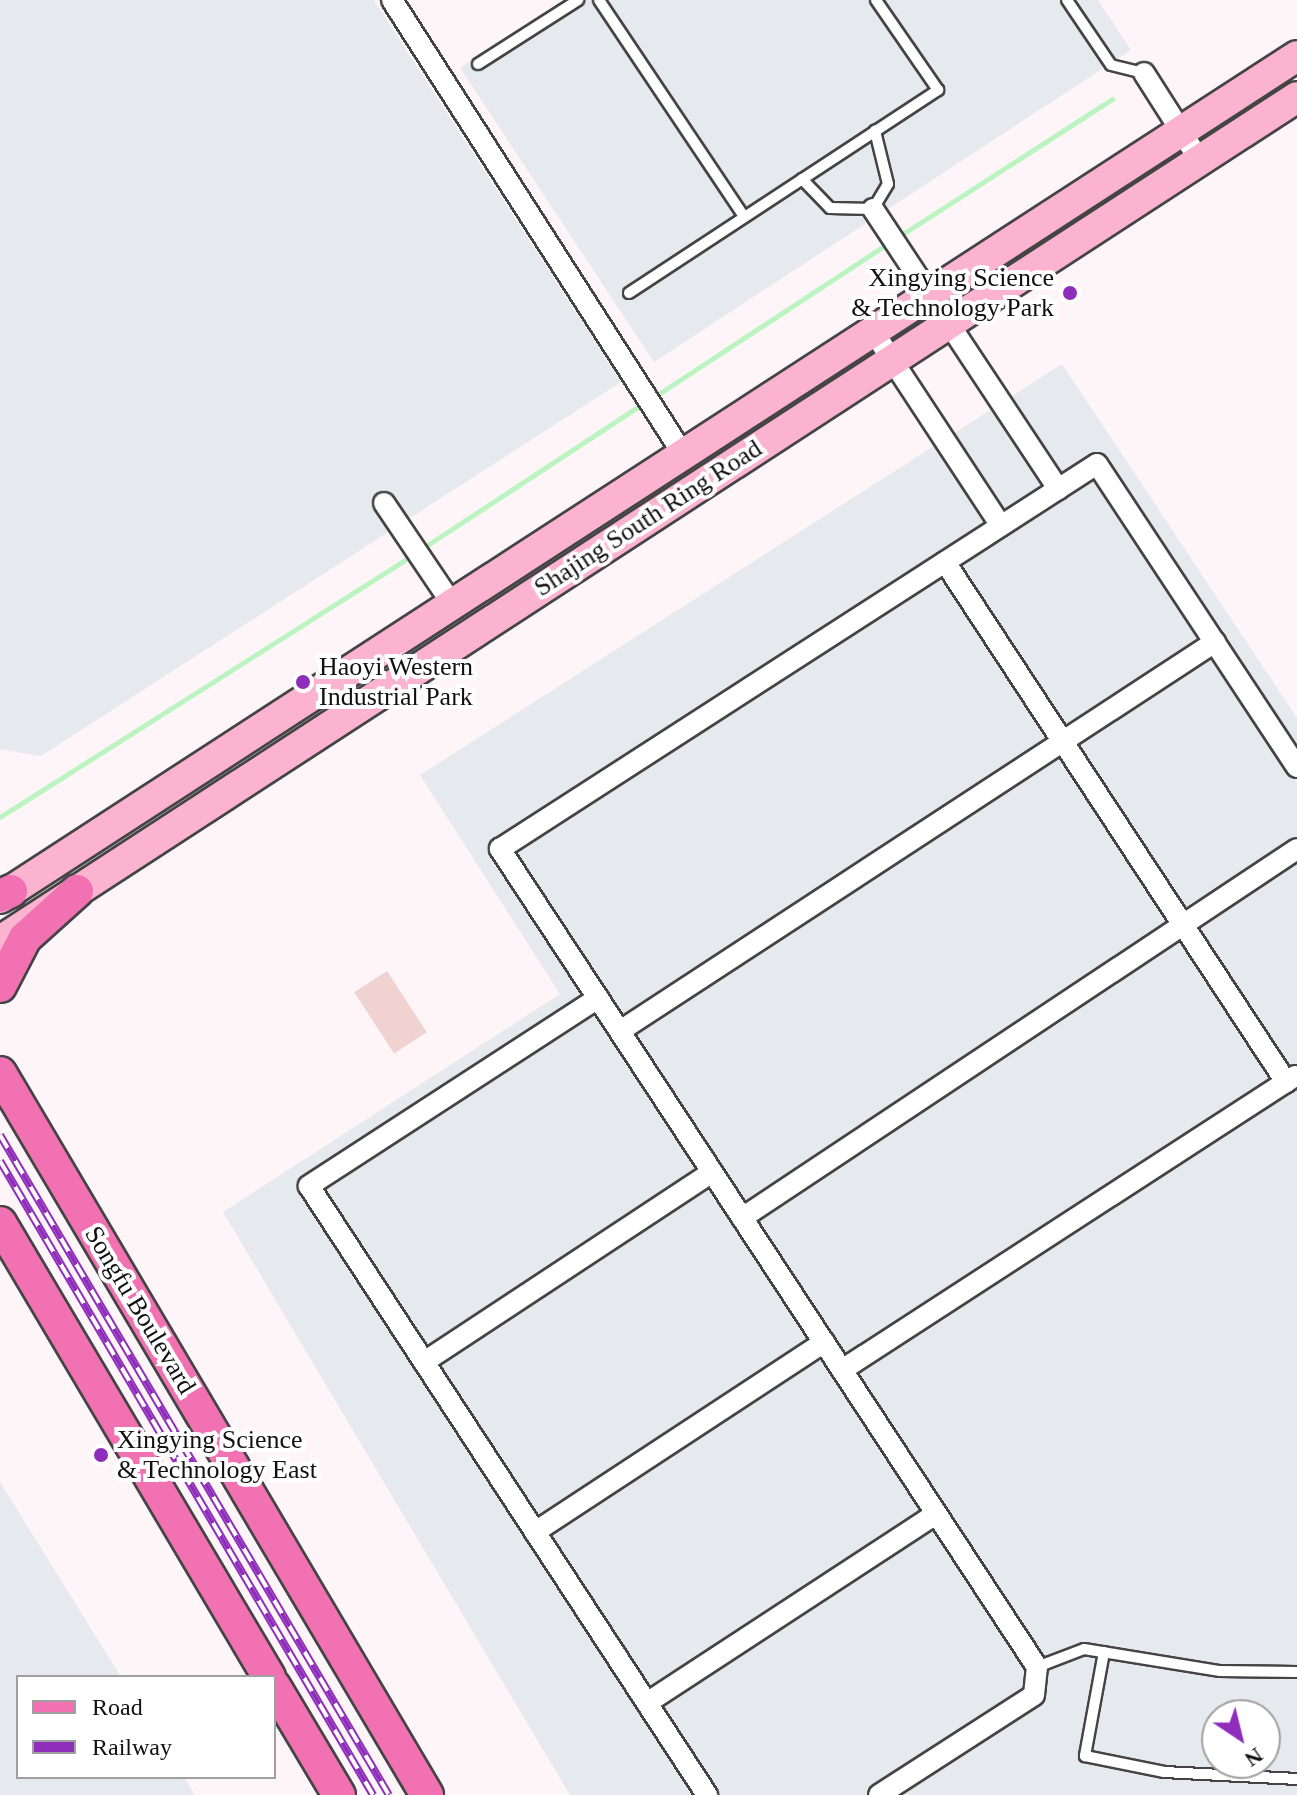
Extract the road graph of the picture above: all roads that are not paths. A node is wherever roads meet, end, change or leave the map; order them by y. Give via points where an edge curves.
1 (392, 0) edge
2 (578, 0) edge
3 (599, 0) edge
4 (876, 0) edge
5 (1067, 0) edge
6 (1297, 56) edge
7 (478, 64) dead end
8 (1144, 73) joint
9 (1297, 97) edge
10 (875, 131) junction
11 (1181, 132) junction
12 (1200, 161) junction
13 (802, 179) junction
14 (873, 209) junction
15 (744, 217) junction
16 (629, 293) dead end
17 (930, 294) junction
18 (949, 323) junction
19 (873, 331) junction
20 (891, 361) junction
21 (683, 454) junction
22 (1058, 489) junction
23 (384, 503) dead end
24 (1001, 526) junction
25 (945, 562) junction
26 (452, 604) junction
27 (1215, 642) junction
28 (1061, 743) junction
29 (1297, 767) edge
30 (1297, 849) edge
31 (77, 891) junction
32 (4, 895) edge
33 (1183, 926) junction
34 (0, 941) edge
35 (0, 986) edge
36 (598, 998) junction
37 (620, 1031) junction
38 (0, 1053) edge
39 (1291, 1078) edge
40 (7, 1085) edge
41 (712, 1172) junction
42 (742, 1218) junction
43 (0, 1223) edge
44 (824, 1342) junction
45 (424, 1362) junction
46 (842, 1370) junction
47 (936, 1514) junction
48 (535, 1532) junction
49 (1104, 1652) junction
50 (1037, 1667) junction
51 (1297, 1672) edge
52 (268, 1675) edge
53 (276, 1689) edge
54 (647, 1703) junction
55 (1297, 1779) edge
56 (339, 1795) edge
57 (427, 1795) edge
58 (707, 1795) edge
59 (879, 1795) edge

1 - 21 street
2 - 7 lane
3 - 15 lane
4 - 10 lane via 938,90
5 - 8 lane via 1111,65
6 - 11 main road, Shajing South Ring Road
8 - 11 street
9 - 12 main road, Shajing South Ring Road
10 - 13 lane
10 - 14 lane via 888,184
11 - 12 street
11 - 17 main road, Shajing South Ring Road
12 - 18 main road, Shajing South Ring Road
13 - 14 lane via 830,208
13 - 15 lane
14 - 17 street
15 - 16 lane
17 - 18 street
17 - 19 main road, Shajing South Ring Road
18 - 20 main road, Shajing South Ring Road
18 - 22 street
19 - 20 street
19 - 21 main road, Shajing South Ring Road
20 - 24 street
20 - 31 main road, Shajing South Ring Road
21 - 26 main road, Shajing South Ring Road
22 - 24 street
22 - 27 street via 1097,464
23 - 26 street
24 - 25 street
25 - 28 street
25 - 36 street via 500,849
26 - 32 main road, Shajing South Ring Road
27 - 28 street
27 - 29 street
28 - 33 street
28 - 37 street
30 - 33 street
31 - 34 main road, Shajing South Ring Road
31 - 35 main road via 25,938
33 - 39 street
33 - 42 street
36 - 37 street
36 - 45 street via 309,1186
37 - 41 street
38 - 40 main road, Songfu Boulevard
39 - 46 street
40 - 57 main road, Songfu Boulevard
41 - 42 street
41 - 45 street
42 - 44 street
43 - 52 main road
44 - 46 street
44 - 48 street
45 - 48 street
46 - 47 street
47 - 50 street
47 - 54 street
48 - 54 street
49 - 50 lane via 1084,1649
49 - 51 lane via 1220,1671
49 - 55 lane via 1085,1756 1164,1772
50 - 59 street via 1034,1695
53 - 56 main road
54 - 58 street

